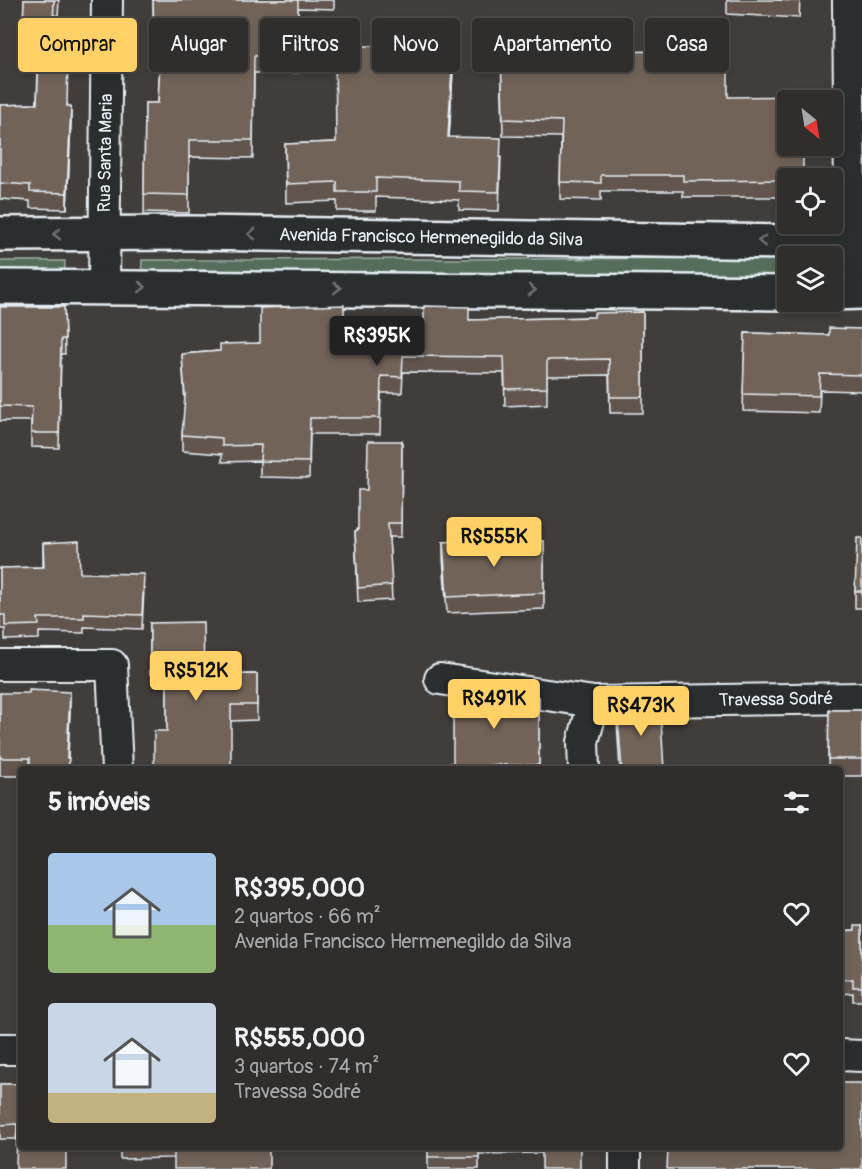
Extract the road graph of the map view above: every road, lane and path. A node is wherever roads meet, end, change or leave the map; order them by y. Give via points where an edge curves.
1 (107, 0) edge
2 (848, 0) edge
3 (0, 234) edge
4 (104, 234) junction
5 (857, 243) edge
6 (0, 286) edge
7 (104, 286) junction
8 (848, 292) edge
9 (777, 293) edge
10 (0, 665) edge
11 (440, 679) dead end
12 (862, 698) edge
13 (594, 702) junction
14 (117, 766) edge
15 (584, 766) edge
16 (0, 1049) edge
17 (18, 1049) edge
18 (843, 1055) edge
19 (862, 1056) edge
20 (625, 1150) edge
21 (625, 1169) edge

1 - 4 street, Rua Santa Maria
2 - 5 street
4 -> 3 main road, Avenida Francisco Hermenegildo da Silva
5 -> 4 main road, Avenida Francisco Hermenegildo da Silva
4 - 7 street, Rua Santa Maria
5 - 8 street
6 - 7 main road
7 -> 9 main road
10 - 14 street via 112,664
11 - 13 street, Travessa Sodré
12 - 13 street, Travessa Sodré
13 - 15 street via 583,742
16 - 17 street
18 - 19 street
20 - 21 street

